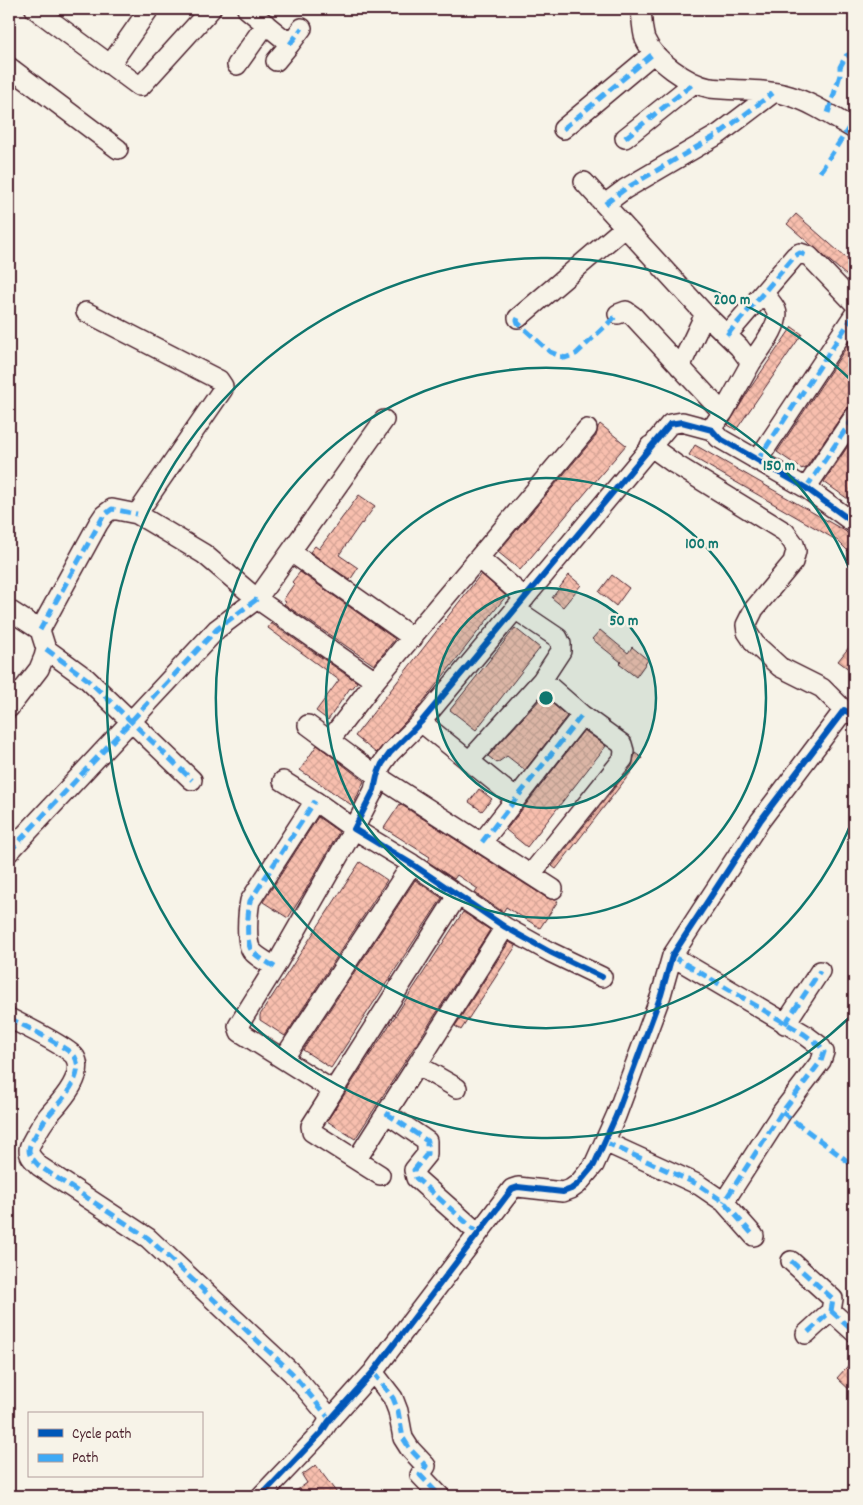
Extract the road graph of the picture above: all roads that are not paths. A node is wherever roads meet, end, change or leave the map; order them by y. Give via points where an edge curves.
1 (34, 9) edge
2 (211, 9) edge
3 (247, 9) edge
4 (641, 9) edge
5 (145, 10) edge
6 (266, 24) junction
7 (302, 28) dead end
8 (290, 44) junction
9 (654, 52) junction
10 (276, 61) dead end
11 (110, 65) junction
12 (237, 65) dead end
13 (9, 67) edge
14 (694, 83) junction
15 (773, 93) junction
16 (563, 129) dead end
17 (854, 129) edge
18 (625, 138) dead end
19 (118, 149) dead end
20 (584, 182) dead end
21 (605, 204) junction
22 (625, 227) junction
23 (764, 293) junction
24 (854, 303) edge
25 (86, 312) dead end
26 (618, 314) dead end
27 (705, 314) junction
28 (854, 316) edge
29 (518, 318) dead end
30 (727, 335) junction
31 (751, 363) junction
32 (680, 367) junction
33 (723, 413) junction
34 (854, 417) edge
35 (384, 420) dead end
36 (587, 429) dead end
37 (712, 430) junction
38 (650, 446) junction
39 (757, 461) junction
40 (806, 488) junction
41 (137, 514) junction
42 (854, 520) edge
43 (291, 552) junction
44 (479, 558) junction
45 (257, 599) junction
46 (520, 603) junction
47 (9, 610) edge
48 (40, 630) junction
49 (413, 638) junction
50 (46, 649) junction
51 (542, 680) junction
52 (375, 681) junction
53 (9, 708) edge
54 (849, 712) edge
55 (582, 715) junction
56 (130, 720) junction
57 (421, 722) junction
58 (308, 725) dead end
59 (329, 742) junction
60 (470, 760) junction
61 (377, 776) junction
62 (192, 780) dead end
63 (282, 781) dead end
64 (515, 798) junction
65 (315, 800) junction
66 (354, 829) junction
67 (482, 842) junction
68 (9, 852) edge
69 (412, 864) junction
70 (531, 874) junction
71 (553, 889) dead end
72 (457, 896) junction
73 (506, 927) junction
74 (672, 956) junction
75 (275, 967) junction
76 (820, 971) dead end
77 (602, 977) dead end
78 (9, 1018) edge
79 (786, 1024) junction
80 (284, 1058) junction
81 (417, 1065) junction
82 (457, 1088) dead end
83 (332, 1090) junction
84 (386, 1113) junction
85 (604, 1142) junction
86 (357, 1159) junction
87 (380, 1175) dead end
88 (724, 1202) junction
89 (478, 1233) junction
90 (754, 1236) dead end
91 (791, 1261) dead end
92 (831, 1311) junction
93 (854, 1332) edge
94 (806, 1334) dead end
95 (373, 1372) junction
96 (328, 1421) junction
97 (261, 1496) edge
98 (440, 1496) edge

1 - 11 street
2 - 11 street via 142,86
3 - 6 street
4 - 9 street via 645,39
5 - 11 street
6 - 8 street
6 - 12 street
7 - 8 street
8 - 10 street
9 - 14 street
9 - 16 street
13 - 19 street
14 - 15 street via 710,88
14 - 18 street
15 - 17 street via 790,96
15 - 21 street via 719,134
20 - 21 street
21 - 22 street
22 - 27 street
22 - 29 street
23 - 24 street via 800,253 809,256
23 - 30 street
23 - 31 street via 778,316
25 - 41 street via 219,380 223,386
26 - 32 street via 626,312 633,316
27 - 30 street
27 - 32 street
28 - 39 street
30 - 31 street
31 - 33 street
32 - 33 street
33 - 37 street
34 - 40 street
35 - 43 street
36 - 44 street
37 - 38 street via 676,422 670,424
37 - 39 street via 718,438
38 - 46 street
38 - 54 street via 790,537 796,551 793,562 754,609 746,625 747,632 780,667 822,688
39 - 40 street
40 - 42 street
41 - 45 street via 204,554
41 - 48 street via 112,509 104,515
43 - 45 street
43 - 49 street
44 - 46 street
44 - 49 street
45 - 52 street
45 - 56 street via 217,629
46 - 51 street via 561,644 561,651
46 - 57 street
47 - 48 street
48 - 50 street
49 - 52 street
50 - 53 street via 39,669
50 - 56 street via 87,679
51 - 55 street
51 - 60 street
52 - 59 street
54 - 74 street via 760,821
55 - 64 street
55 - 70 street via 622,744 622,759
56 - 62 street
56 - 68 street
57 - 60 street
57 - 61 street via 390,753
58 - 59 street
59 - 61 street
60 - 64 street
61 - 66 street via 374,790
61 - 67 street
63 - 65 street
64 - 67 street
65 - 66 street
65 - 75 street via 250,901 247,916 249,946
66 - 69 street
66 - 75 street
67 - 70 street
69 - 72 street
69 - 80 street
70 - 71 street
72 - 73 street
72 - 83 street
73 - 77 street
73 - 81 street
74 - 79 street
74 - 85 street via 661,995
75 - 80 street via 238,1026 240,1032
76 - 79 street
78 - 96 street via 55,1042 74,1055 78,1064 69,1090 46,1118 32,1142 31,1158 148,1238 292,1373 326,1413
79 - 88 street via 820,1046 824,1052 822,1061 782,1112
80 - 83 street
81 - 82 street
81 - 84 street
83 - 86 street via 312,1122 312,1132
84 - 86 street
84 - 89 street via 422,1136 426,1142 426,1154 414,1170 416,1178
85 - 88 street via 699,1185
85 - 89 street via 594,1165 578,1184 563,1192 512,1189
86 - 87 street
88 - 90 street
89 - 95 street
91 - 92 street via 833,1299
92 - 93 street
92 - 94 street
95 - 96 street
95 - 98 street via 393,1398 403,1438 426,1466 420,1476
96 - 97 street via 321,1433

